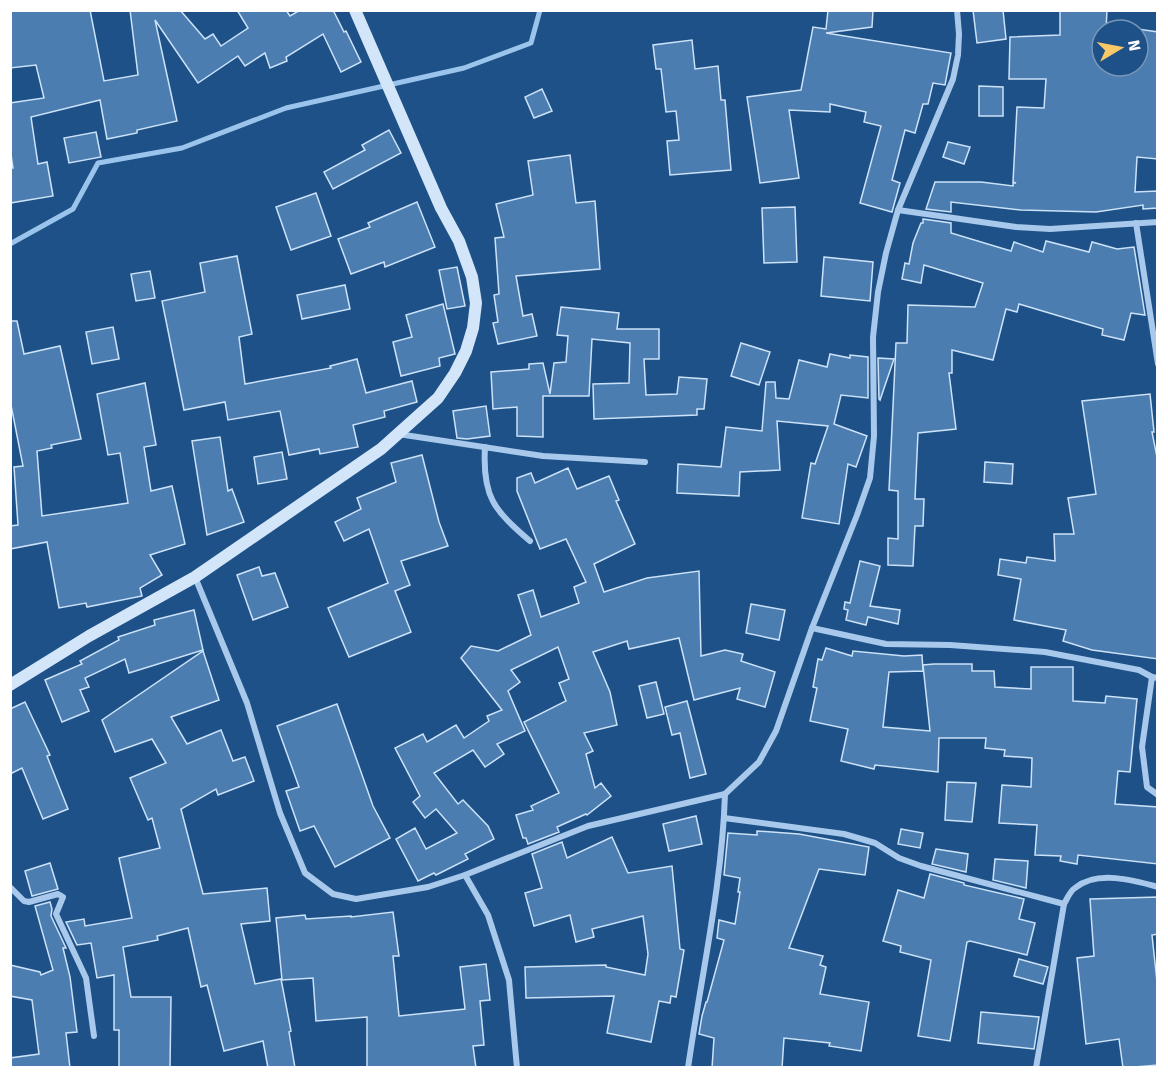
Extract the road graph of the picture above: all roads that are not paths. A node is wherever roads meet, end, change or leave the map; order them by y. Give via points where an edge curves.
1 (355, 10) edge
2 (957, 10) edge
3 (898, 210) junction
4 (1158, 222) edge
5 (1136, 224) junction
6 (1158, 364) edge
7 (398, 434) junction
8 (485, 447) junction
9 (645, 462) dead end
10 (530, 541) dead end
11 (195, 577) junction
12 (812, 628) junction
13 (1155, 678) edge
14 (10, 685) edge
15 (725, 794) junction
16 (1158, 795) edge
17 (724, 818) junction
18 (465, 875) junction
19 (10, 888) edge
20 (1158, 888) edge
21 (1064, 904) junction
22 (94, 1036) dead end
23 (517, 1068) edge
24 (688, 1068) edge
25 (1036, 1068) edge

1 - 7 street via 459,241 472,277 476,303 473,328 455,373 438,398
2 - 3 street via 958,55 953,79
3 - 5 street via 1016,227
3 - 12 street via 886,253 873,337 874,436 870,478
4 - 5 street
5 - 6 street
7 - 8 street
7 - 11 street
8 - 9 street via 543,456
8 - 10 street via 486,486 494,505
11 - 14 street
11 - 18 street via 247,704 280,813 305,873 333,894 356,899 428,887
12 - 13 street via 886,644 1045,652 1138,670
12 - 15 street via 776,731 759,762
13 - 16 street via 1142,747 1147,787
15 - 17 street
15 - 18 street via 588,826
17 - 21 street via 844,834 875,843 921,867
17 - 24 street via 712,930
18 - 23 street via 488,915 509,980
19 - 22 street via 29,902 58,894 63,897 56,914 86,978
20 - 21 street via 1113,878 1091,879 1074,888
21 - 25 street

